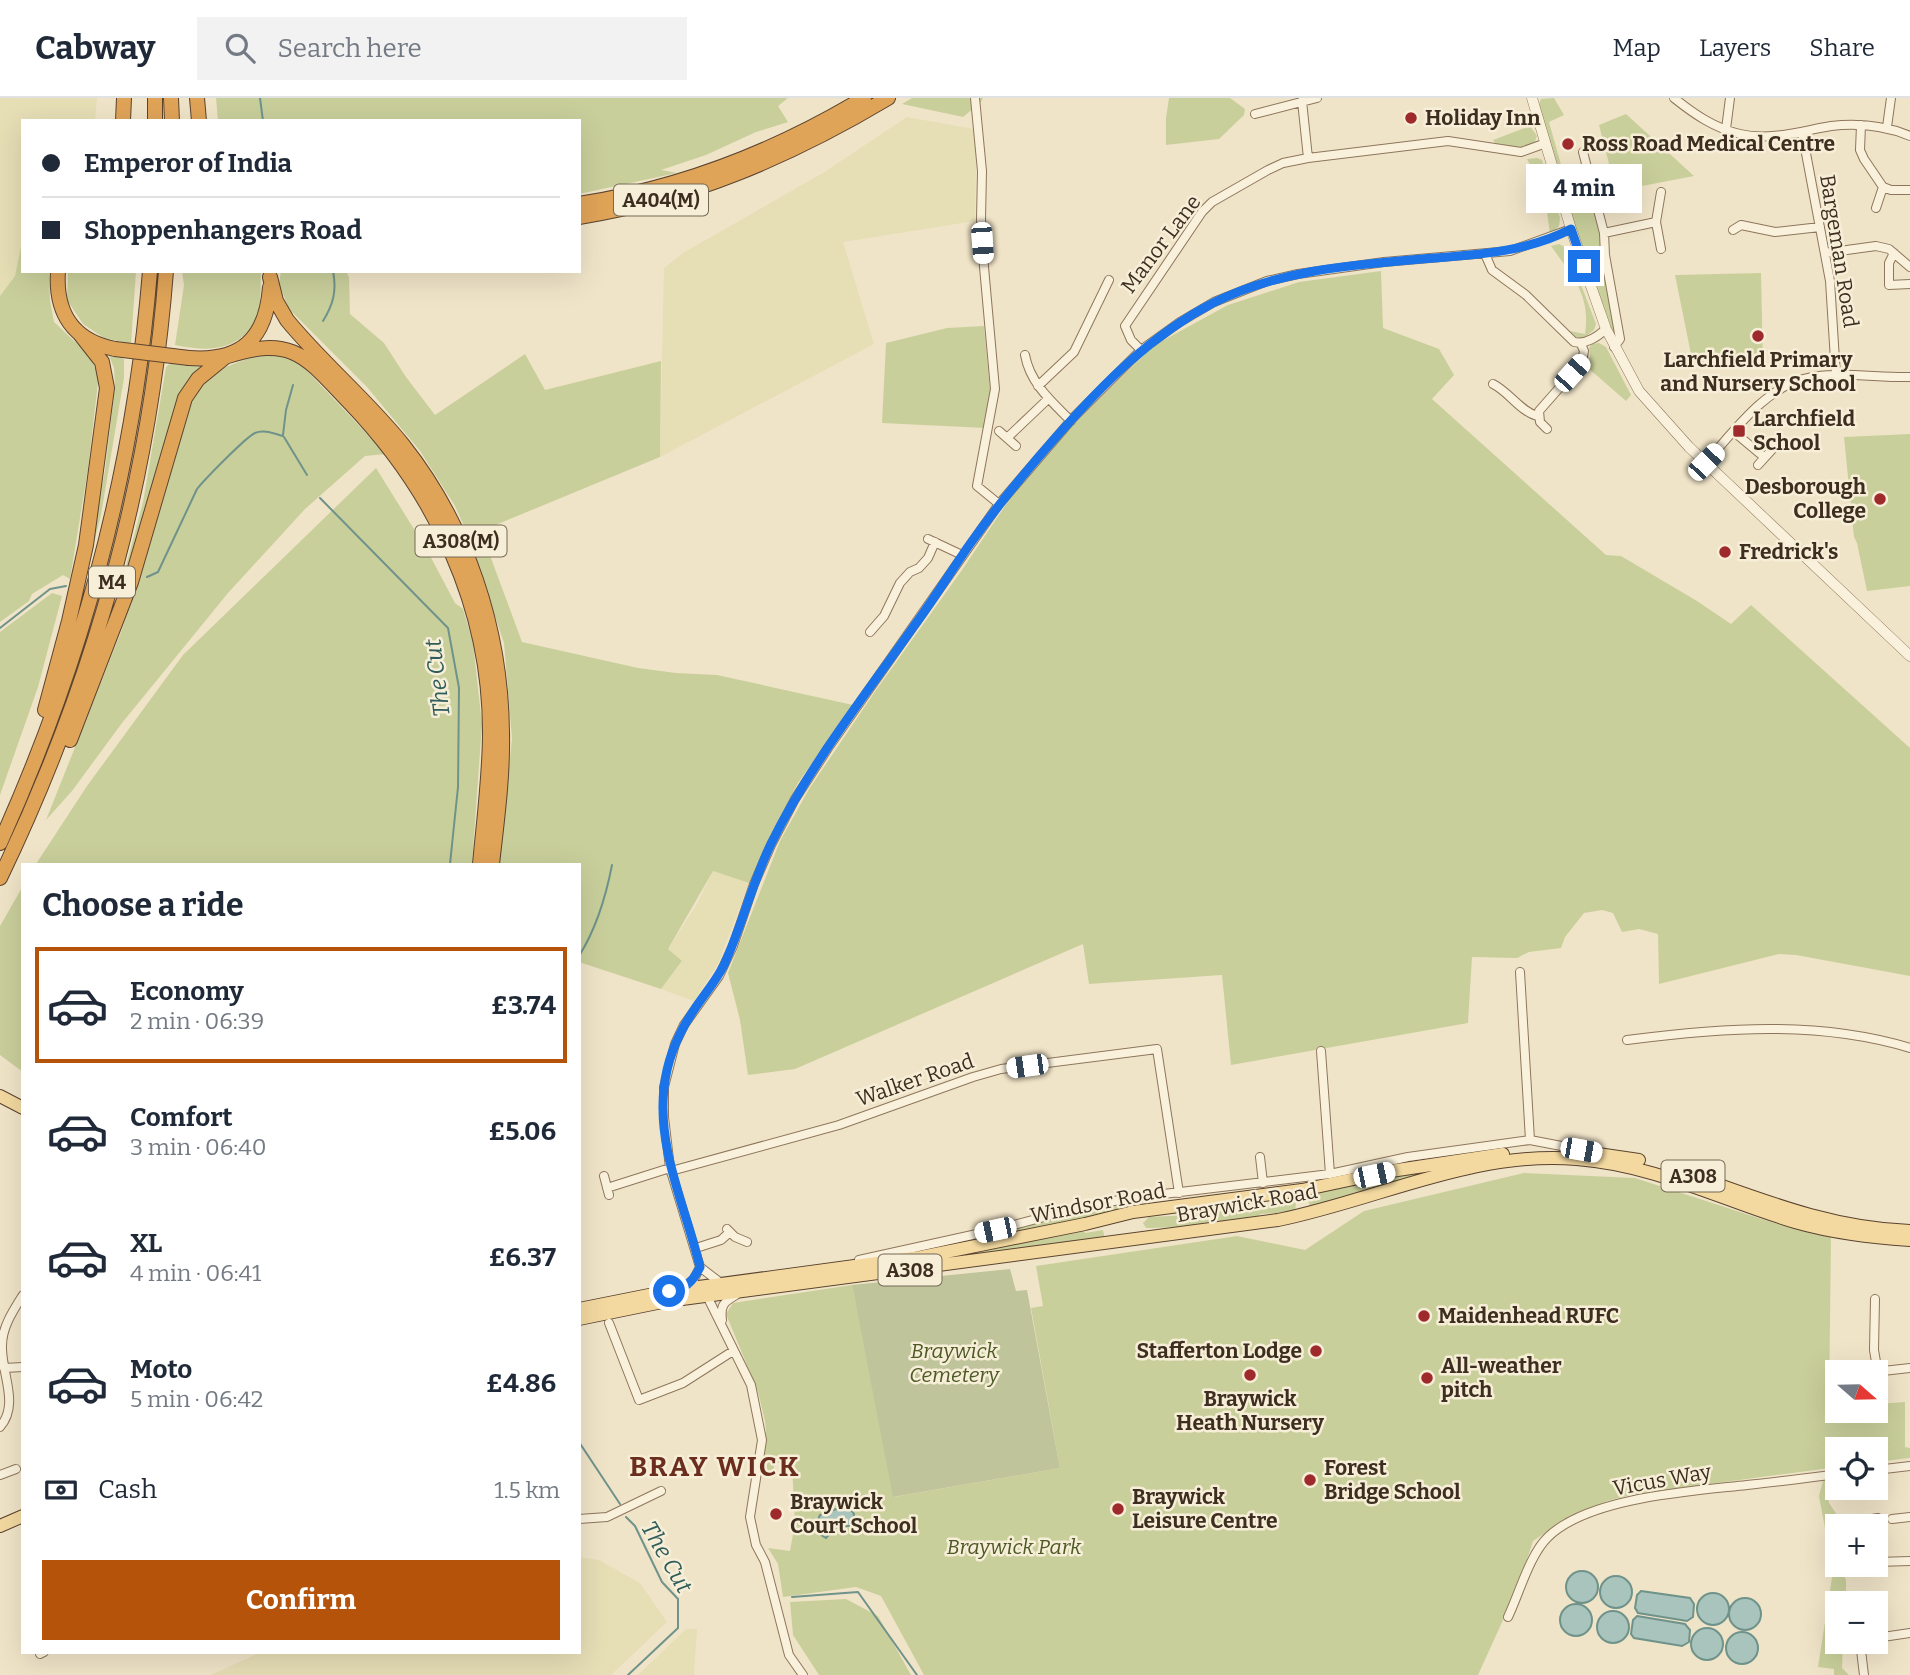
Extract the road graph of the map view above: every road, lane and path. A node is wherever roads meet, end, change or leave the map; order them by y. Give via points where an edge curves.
1 (124, 98) edge
2 (155, 98) edge
3 (171, 98) edge
4 (197, 98) edge
5 (864, 98) edge
6 (888, 98) edge
7 (975, 98) edge
8 (1317, 98) edge
9 (1532, 98) edge
10 (1674, 98) edge
11 (1730, 98) edge
12 (1891, 98) edge
13 (1302, 101) junction
14 (1255, 114) dead end
15 (124, 119) edge
16 (155, 119) edge
17 (172, 119) edge
18 (199, 119) edge
19 (1861, 124) junction
20 (1887, 127) junction
21 (1726, 129) junction
22 (1802, 132) junction
23 (1910, 136) edge
24 (1546, 143) junction
25 (1583, 152) dead end
26 (1308, 158) junction
27 (1883, 187) junction
28 (1910, 190) edge
29 (1661, 192) dead end
30 (581, 204) edge
31 (1876, 208) dead end
32 (1744, 215) dead end
33 (581, 217) edge
34 (1656, 222) junction
35 (1820, 227) junction
36 (1571, 229) junction
37 (1604, 233) junction
38 (1661, 249) dead end
39 (1825, 253) junction
40 (1894, 253) junction
41 (1485, 254) junction
42 (1605, 255) junction
43 (1584, 266) junction
44 (1910, 267) edge
45 (58, 273) edge
46 (150, 273) edge
47 (166, 273) edge
48 (270, 274) edge
49 (1110, 280) dead end
50 (1910, 284) edge
51 (1605, 329) junction
52 (80, 334) junction
53 (1581, 344) junction
54 (1614, 348) junction
55 (1141, 350) junction
56 (1025, 355) dead end
57 (227, 356) junction
58 (1836, 376) junction
59 (1910, 377) edge
60 (1493, 384) dead end
61 (1038, 386) junction
62 (1048, 399) junction
63 (1537, 416) junction
64 (1071, 421) junction
65 (1547, 429) dead end
66 (999, 431) dead end
67 (1734, 432) junction
68 (1007, 438) junction
69 (1778, 443) dead end
70 (1016, 446) dead end
71 (1706, 462) junction
72 (999, 504) junction
73 (962, 555) junction
74 (870, 632) dead end
75 (1910, 656) edge
76 (11, 818) junction
77 (0, 843) edge
78 (480, 863) edge
79 (492, 863) edge
80 (0, 877) edge
81 (0, 886) edge
82 (1520, 972) dead end
83 (1627, 1040) dead end
84 (1910, 1048) edge
85 (1321, 1051) dead end
86 (0, 1096) edge
87 (21, 1107) edge
88 (1530, 1140) junction
89 (1599, 1153) junction
90 (1260, 1157) dead end
91 (671, 1169) junction
92 (1329, 1174) junction
93 (604, 1176) dead end
94 (1263, 1183) junction
95 (1179, 1193) junction
96 (1910, 1231) edge
97 (1910, 1240) edge
98 (747, 1242) dead end
99 (696, 1248) junction
100 (700, 1267) junction
101 (805, 1272) junction
102 (722, 1284) junction
103 (681, 1290) junction
104 (741, 1292) junction
105 (707, 1296) junction
106 (21, 1298) edge
107 (1875, 1298) dead end
108 (581, 1309) edge
109 (581, 1319) edge
110 (609, 1323) dead end
111 (722, 1323) junction
112 (733, 1350) junction
113 (21, 1367) edge
114 (4, 1368) junction
115 (1910, 1368) edge
116 (0, 1427) edge
117 (1910, 1466) edge
118 (16, 1469) dead end
119 (1888, 1469) edge
120 (0, 1475) edge
121 (1825, 1476) edge
122 (662, 1491) dead end
123 (21, 1517) edge
124 (1910, 1517) edge
125 (1892, 1519) dead end
126 (581, 1520) edge
127 (0, 1526) edge
128 (1910, 1561) edge
129 (1888, 1562) edge
130 (1508, 1617) dead end
131 (1910, 1633) edge
132 (1888, 1636) edge
133 (1861, 1654) edge
134 (803, 1675) edge
135 (1864, 1675) edge

1 - 15 highway
2 - 16 highway
3 - 17 highway
4 - 18 highway
5 - 30 highway, A404(M) via 783,142 723,167 643,192
6 - 33 highway, A404(M) via 819,138 741,174 668,198
7 - 72 street via 995,389 977,486
8 - 13 street
9 - 24 street
10 - 21 street via 1700,118
11 - 21 street
12 - 20 street
13 - 14 street
13 - 26 street
19 - 20 street
19 - 22 street
19 - 27 street via 1860,150
20 - 23 street
21 - 22 street via 1765,136
22 - 35 street, Bargeman Road
24 - 26 street, Manor Lane via 1521,152 1448,141
24 - 36 street
25 - 37 street
26 - 55 street, Manor Lane via 1268,170 1202,212 1129,316 1125,326
27 - 28 street
27 - 31 street
29 - 34 street
32 - 35 street via 1737,227 1775,232
34 - 37 street
34 - 38 street
35 - 39 street, Bargeman Road
36 - 41 street via 1510,251
36 - 43 street
37 - 42 street
39 - 40 street via 1876,246
39 - 58 street, Bargeman Road
40 - 44 street
40 - 50 street via 1889,285
41 - 53 street via 1492,270
41 - 55 street via 1333,268 1268,281 1214,302
42 - 43 street
42 - 54 street via 1620,339
43 - 51 street
45 - 52 highway, M4 via 60,304
46 - 76 highway, M4 via 134,403 103,554 64,684
47 - 80 highway, M4 via 147,423 114,574 64,732
48 - 57 highway, M4 via 261,326 249,342
48 - 79 highway, A308(M) via 276,301 287,320 415,461 445,508 472,569 493,640 501,695 502,752
49 - 61 street via 1074,352
51 - 53 street
51 - 54 street
52 - 57 highway, bridge via 115,349 189,358
52 - 76 highway, M4 via 99,357 107,382 96,482 63,645
53 - 63 street via 1582,362
54 - 71 street via 1639,391
55 - 64 street
56 - 61 street
57 - 78 highway, A308(M) via 274,346 307,360 394,452 443,532 474,611 488,684 489,769
57 - 81 highway, M4 via 198,379 185,398 120,615 70,741
58 - 59 street
58 - 67 street via 1802,379 1774,393
60 - 63 street
61 - 62 street
62 - 64 street
62 - 68 street
63 - 65 street
64 - 72 street
66 - 68 street
67 - 69 street via 1761,461
67 - 71 street
68 - 70 street
71 - 75 street
72 - 73 street
73 - 74 street via 931,541 928,558 900,583
73 - 91 street via 795,799 754,884 719,976 684,1025 664,1087
76 - 77 highway, M4
82 - 88 street
83 - 84 street via 1694,1031 1789,1030 1858,1036
85 - 92 street
86 - 87 main road
88 - 89 street, Braywick Road
88 - 92 street, Braywick Road via 1408,1157
89 - 96 main road, Windsor Road / A308 via 1676,1170 1784,1209 1857,1226
89 - 101 main road, Windsor Road / A308 via 1514,1152 1450,1161 1302,1189 1133,1212 921,1257
90 - 94 street
91 - 93 street via 608,1192
91 - 95 street, Walker Road via 839,1125 1001,1069 1157,1049
91 - 99 street
92 - 94 street, Braywick Road
94 - 95 street, Braywick Road
95 - 101 street, Braywick Road via 1082,1207
97 - 104 main road, Braywick Road / A308 via 1809,1226 1635,1167 1576,1158 1515,1159 1278,1220
98 - 99 street via 729,1230 721,1240
99 - 100 street
100 - 102 street
100 - 103 street
101 - 102 main road, Windsor Road / A308
102 - 103 main road, Windsor Road / A308
103 - 108 main road, Windsor Road / A308
104 - 105 main road, Braywick Road / A308
104 - 111 street via 724,1302
105 - 109 main road, Braywick Road / A308
105 - 111 street
106 - 114 street via 9,1317 2,1345
107 - 115 street via 1877,1368
110 - 112 street via 639,1400 682,1383
111 - 112 street
112 - 134 street via 751,1385 762,1440 750,1504 755,1545 765,1562 789,1655
113 - 114 street
114 - 116 street via 10,1400
117 - 119 street
118 - 120 street
121 - 130 street, Vicus Way via 1654,1496 1569,1522 1535,1553
122 - 126 street via 607,1517
123 - 127 main road
124 - 125 street
128 - 129 street
131 - 132 street
133 - 135 street

